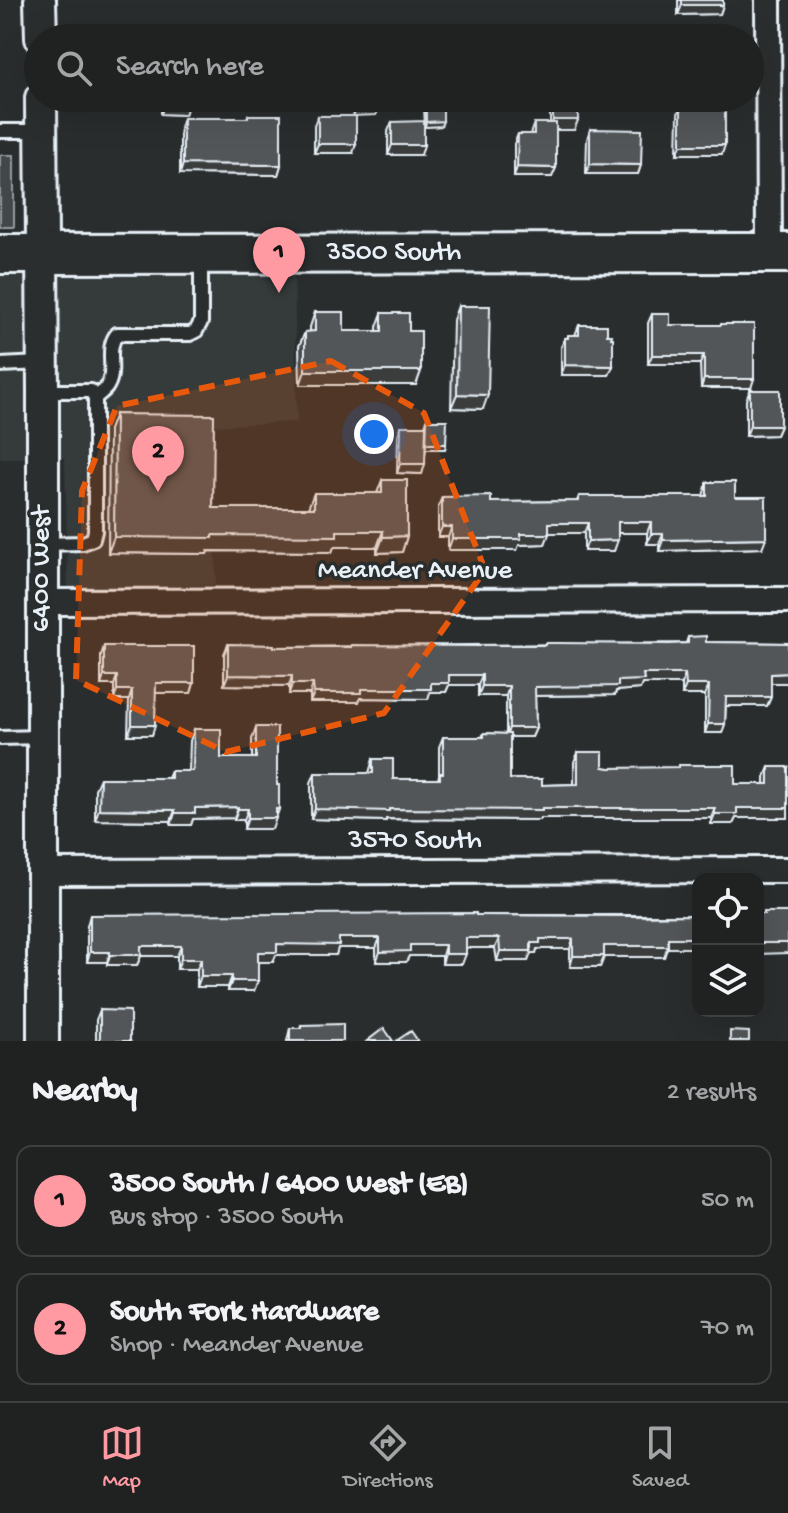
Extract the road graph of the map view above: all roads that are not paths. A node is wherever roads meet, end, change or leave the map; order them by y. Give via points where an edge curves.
1 (40, 0) edge
2 (768, 0) edge
3 (41, 24) edge
4 (41, 112) edge
5 (0, 131) edge
6 (41, 131) junction
7 (201, 253) junction
8 (779, 253) edge
9 (0, 254) edge
10 (41, 254) junction
11 (0, 365) edge
12 (42, 377) junction
13 (95, 398) junction
14 (42, 544) junction
15 (788, 600) edge
16 (42, 602) junction
17 (42, 737) junction
18 (0, 738) edge
19 (788, 870) edge
20 (42, 872) junction
21 (43, 1041) edge

1 - 3 street
2 - 8 street
4 - 6 street, 6400 West
5 - 6 lane
6 - 10 street, 6400 West
7 - 8 main road, 3500 South
7 - 10 main road, 3500 South
7 - 13 lane via 201,322 196,331 117,334 110,348 111,375
9 - 10 main road, 3500 South
10 - 12 street, 6400 West
11 - 12 lane
12 - 13 lane via 91,391
12 - 14 street, 6400 West
13 - 14 lane via 93,539
14 - 16 street, 6400 West
15 - 16 street, Meander Avenue
16 - 17 street, 6400 West
17 - 18 lane
17 - 20 street, 6400 West
19 - 20 street, 3570 South
20 - 21 street, 6400 West

